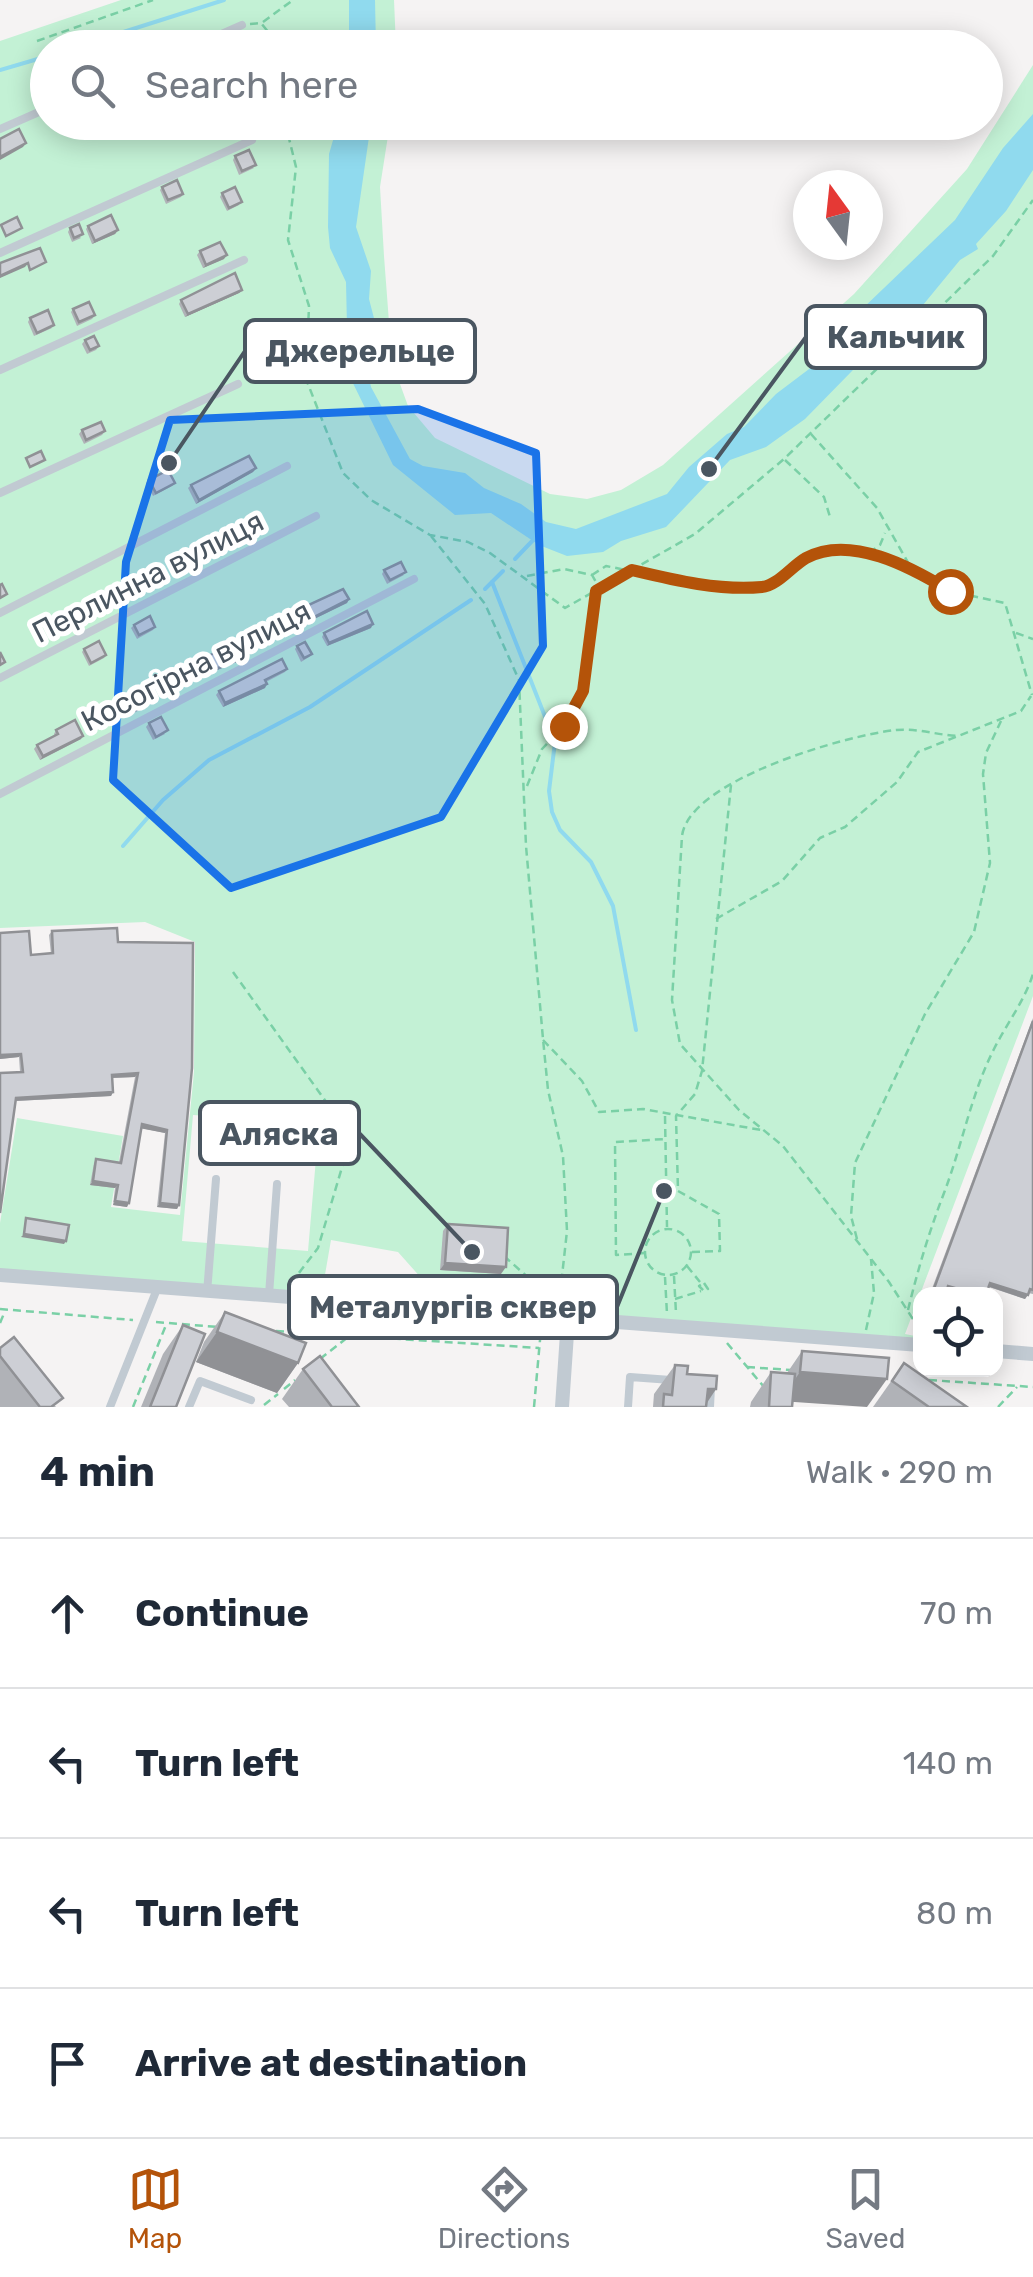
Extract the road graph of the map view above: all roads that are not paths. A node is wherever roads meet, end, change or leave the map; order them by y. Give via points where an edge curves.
1 (242, 25) road end
2 (231, 30) edge
3 (30, 116) edge
4 (0, 129) edge
5 (252, 140) dead end
6 (0, 253) edge
7 (244, 260) dead end
8 (0, 370) edge
9 (238, 384) dead end
10 (287, 466) dead end
11 (0, 492) edge
12 (316, 516) dead end
13 (414, 579) dead end
14 (0, 613) edge
15 (0, 678) edge
16 (0, 794) edge
17 (216, 1179) dead end
18 (277, 1184) dead end
19 (0, 1275) edge
20 (157, 1289) junction
21 (207, 1293) junction
22 (273, 1297) junction
23 (568, 1318) junction
24 (913, 1345) edge
25 (1003, 1352) edge
26 (1033, 1354) edge
27 (679, 1381) edge
28 (696, 1382) edge
29 (251, 1400) dead end
30 (110, 1407) edge
31 (190, 1407) edge
32 (562, 1407) edge
33 (628, 1407) edge
34 (710, 1407) edge

1 - 2 lane
3 - 4 lane
5 - 6 lane
7 - 8 lane
9 - 11 lane
10 - 14 lane
12 - 15 lane, Перлинна вулиця
13 - 16 lane, Косогірна вулиця
17 - 21 lane
18 - 22 lane
19 - 20 street
20 - 21 street
20 - 30 lane
21 - 22 street
22 - 23 street
23 - 24 street
23 - 32 street
25 - 26 street
27 - 33 lane via 630,1377
28 - 34 lane via 712,1383
29 - 31 lane via 200,1381

